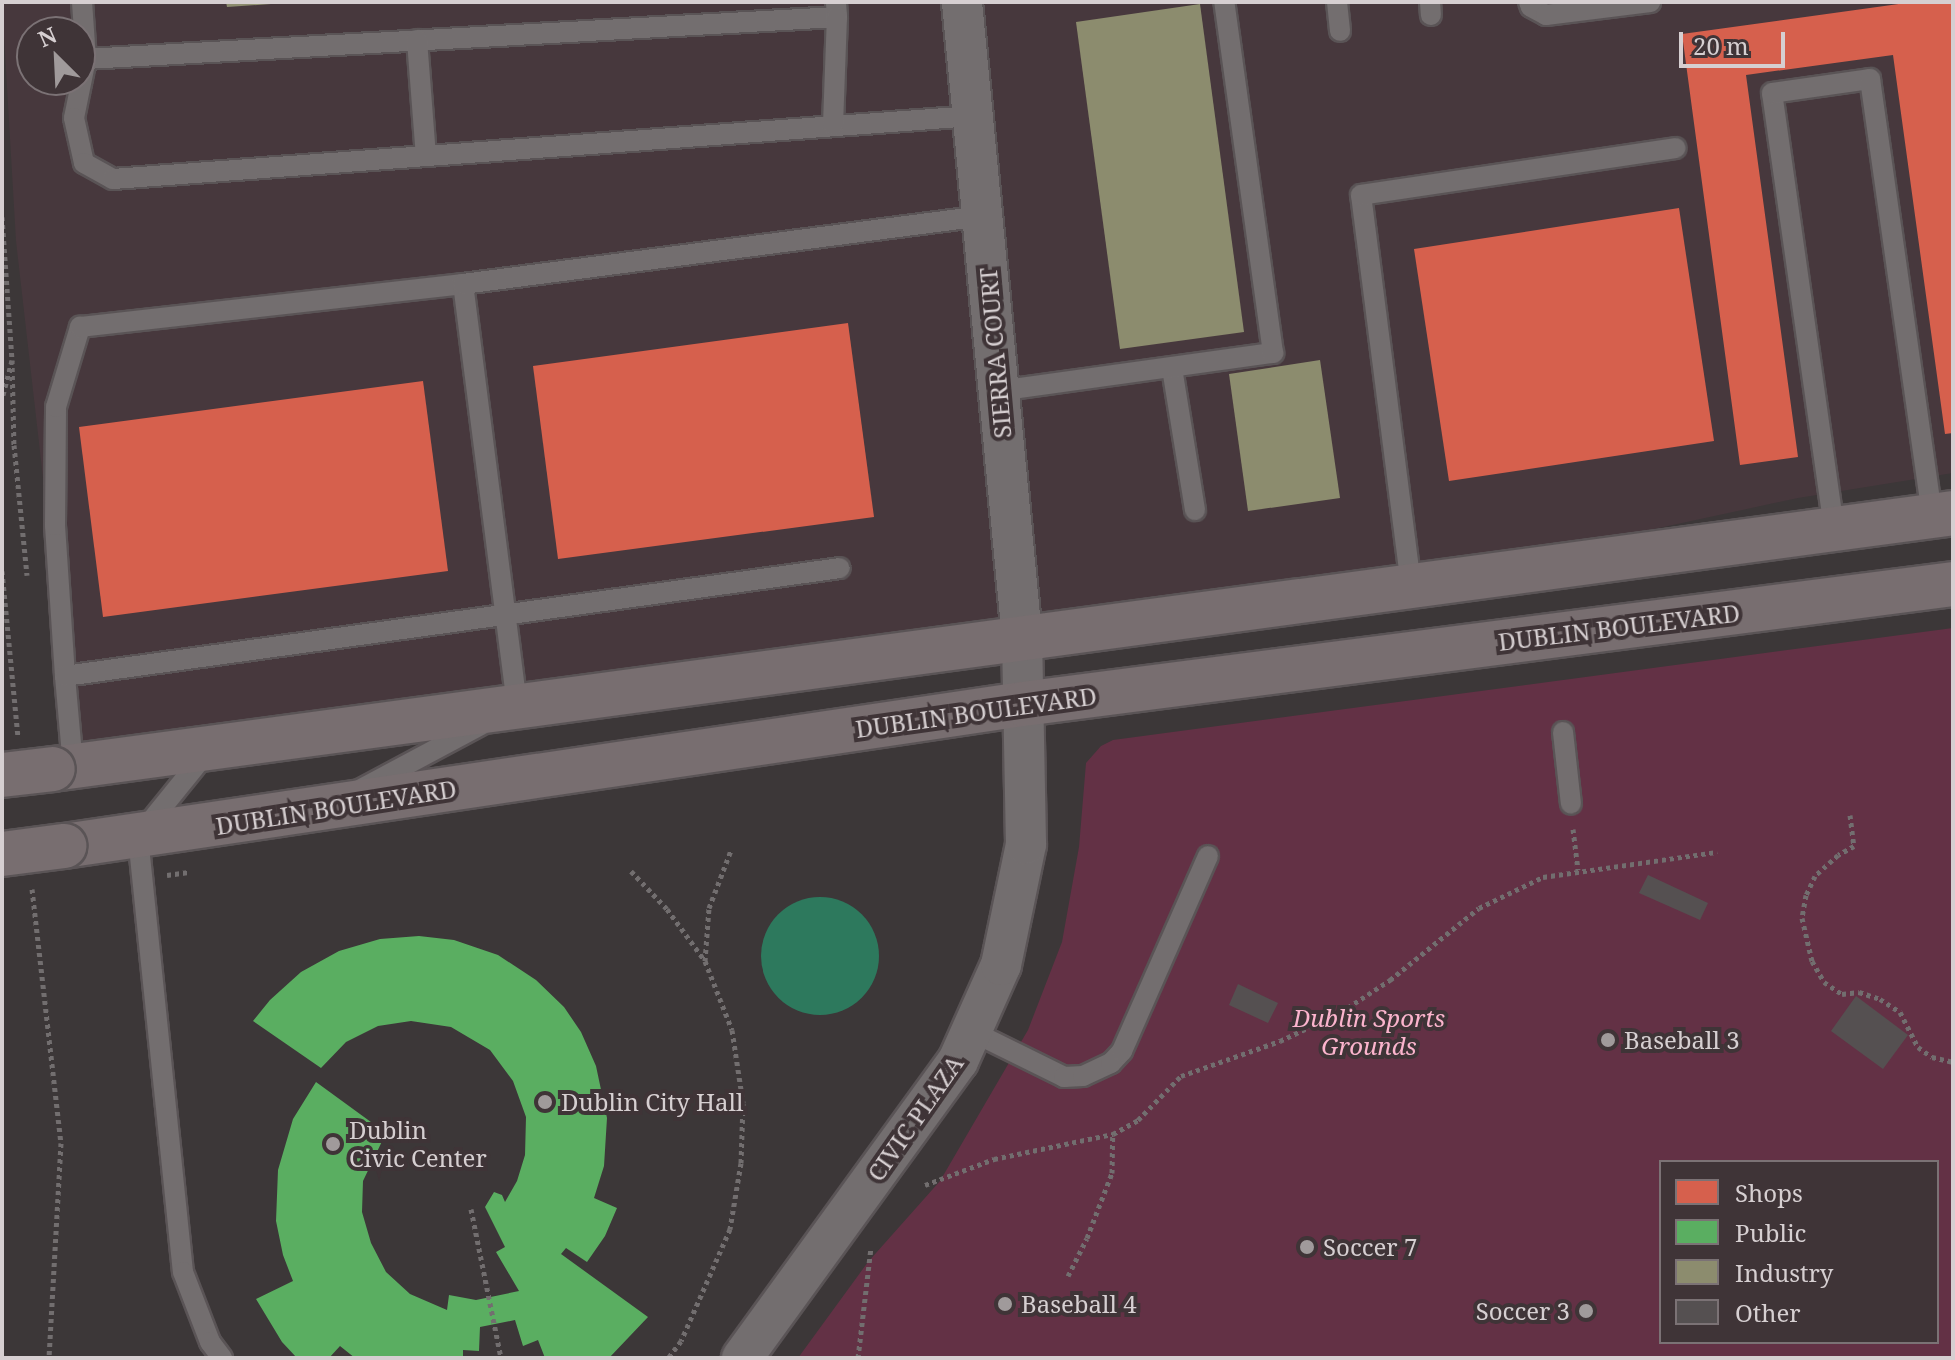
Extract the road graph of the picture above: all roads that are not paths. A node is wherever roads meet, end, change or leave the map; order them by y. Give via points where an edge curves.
1 (962, 2) edge
2 (1224, 2) edge
3 (1337, 2) edge
4 (1529, 2) edge
5 (1650, 2) edge
6 (836, 10) edge
7 (1340, 31) dead end
8 (417, 40) junction
9 (96, 58) edge
10 (78, 96) edge
11 (973, 116) junction
12 (833, 125) junction
13 (1676, 148) dead end
14 (426, 156) junction
15 (982, 216) junction
16 (463, 284) junction
17 (1172, 368) junction
18 (998, 391) junction
19 (1195, 510) dead end
20 (1943, 514) edge
21 (1834, 528) junction
22 (840, 568) dead end
23 (1953, 584) edge
24 (1411, 585) junction
25 (505, 612) junction
26 (1022, 637) junction
27 (65, 676) junction
28 (1023, 704) junction
29 (517, 705) junction
30 (1563, 732) dead end
31 (210, 748) junction
32 (10, 759) edge
33 (63, 767) junction
34 (1571, 804) road end
35 (322, 809) junction
36 (138, 837) junction
37 (2, 854) edge
38 (1208, 856) dead end
39 (971, 1031) junction
40 (222, 1358) edge
41 (742, 1358) edge

1 - 11 street, SIERRA COURT
2 - 17 lane via 1273,353
3 - 7 lane
4 - 5 lane via 1546,15
6 - 8 lane
6 - 12 lane
8 - 9 lane
8 - 14 lane
10 - 14 lane via 74,118 84,163 113,179
11 - 12 lane
11 - 15 street, SIERRA COURT
12 - 14 lane
13 - 24 lane via 1361,195
15 - 16 lane
15 - 18 street, SIERRA COURT
16 - 25 lane
16 - 27 lane via 80,327 56,407 55,525
17 - 18 lane
17 - 19 lane
18 - 26 street, SIERRA COURT
20 - 21 main road
20 - 21 lane via 1870,79 1772,93
21 - 24 main road
22 - 25 lane
23 - 28 main road, DUBLIN BOULEVARD
24 - 26 main road
25 - 27 lane
25 - 29 lane
26 - 28 street, SIERRA COURT
26 - 29 main road
27 - 33 lane
28 - 35 main road, DUBLIN BOULEVARD
28 - 39 street, CIVIC PLAZA via 1026,844 1001,965
29 - 31 main road
29 - 35 lane
30 - 34 lane
31 - 33 main road
31 - 36 lane
32 - 33 main road, bridge
35 - 36 main road, DUBLIN BOULEVARD
36 - 37 main road, DUBLIN BOULEVARD, bridge
36 - 40 lane via 183,1272 210,1342
38 - 39 lane via 1122,1051 1111,1063 1083,1076 1064,1077
39 - 41 street, CIVIC PLAZA via 958,1061

